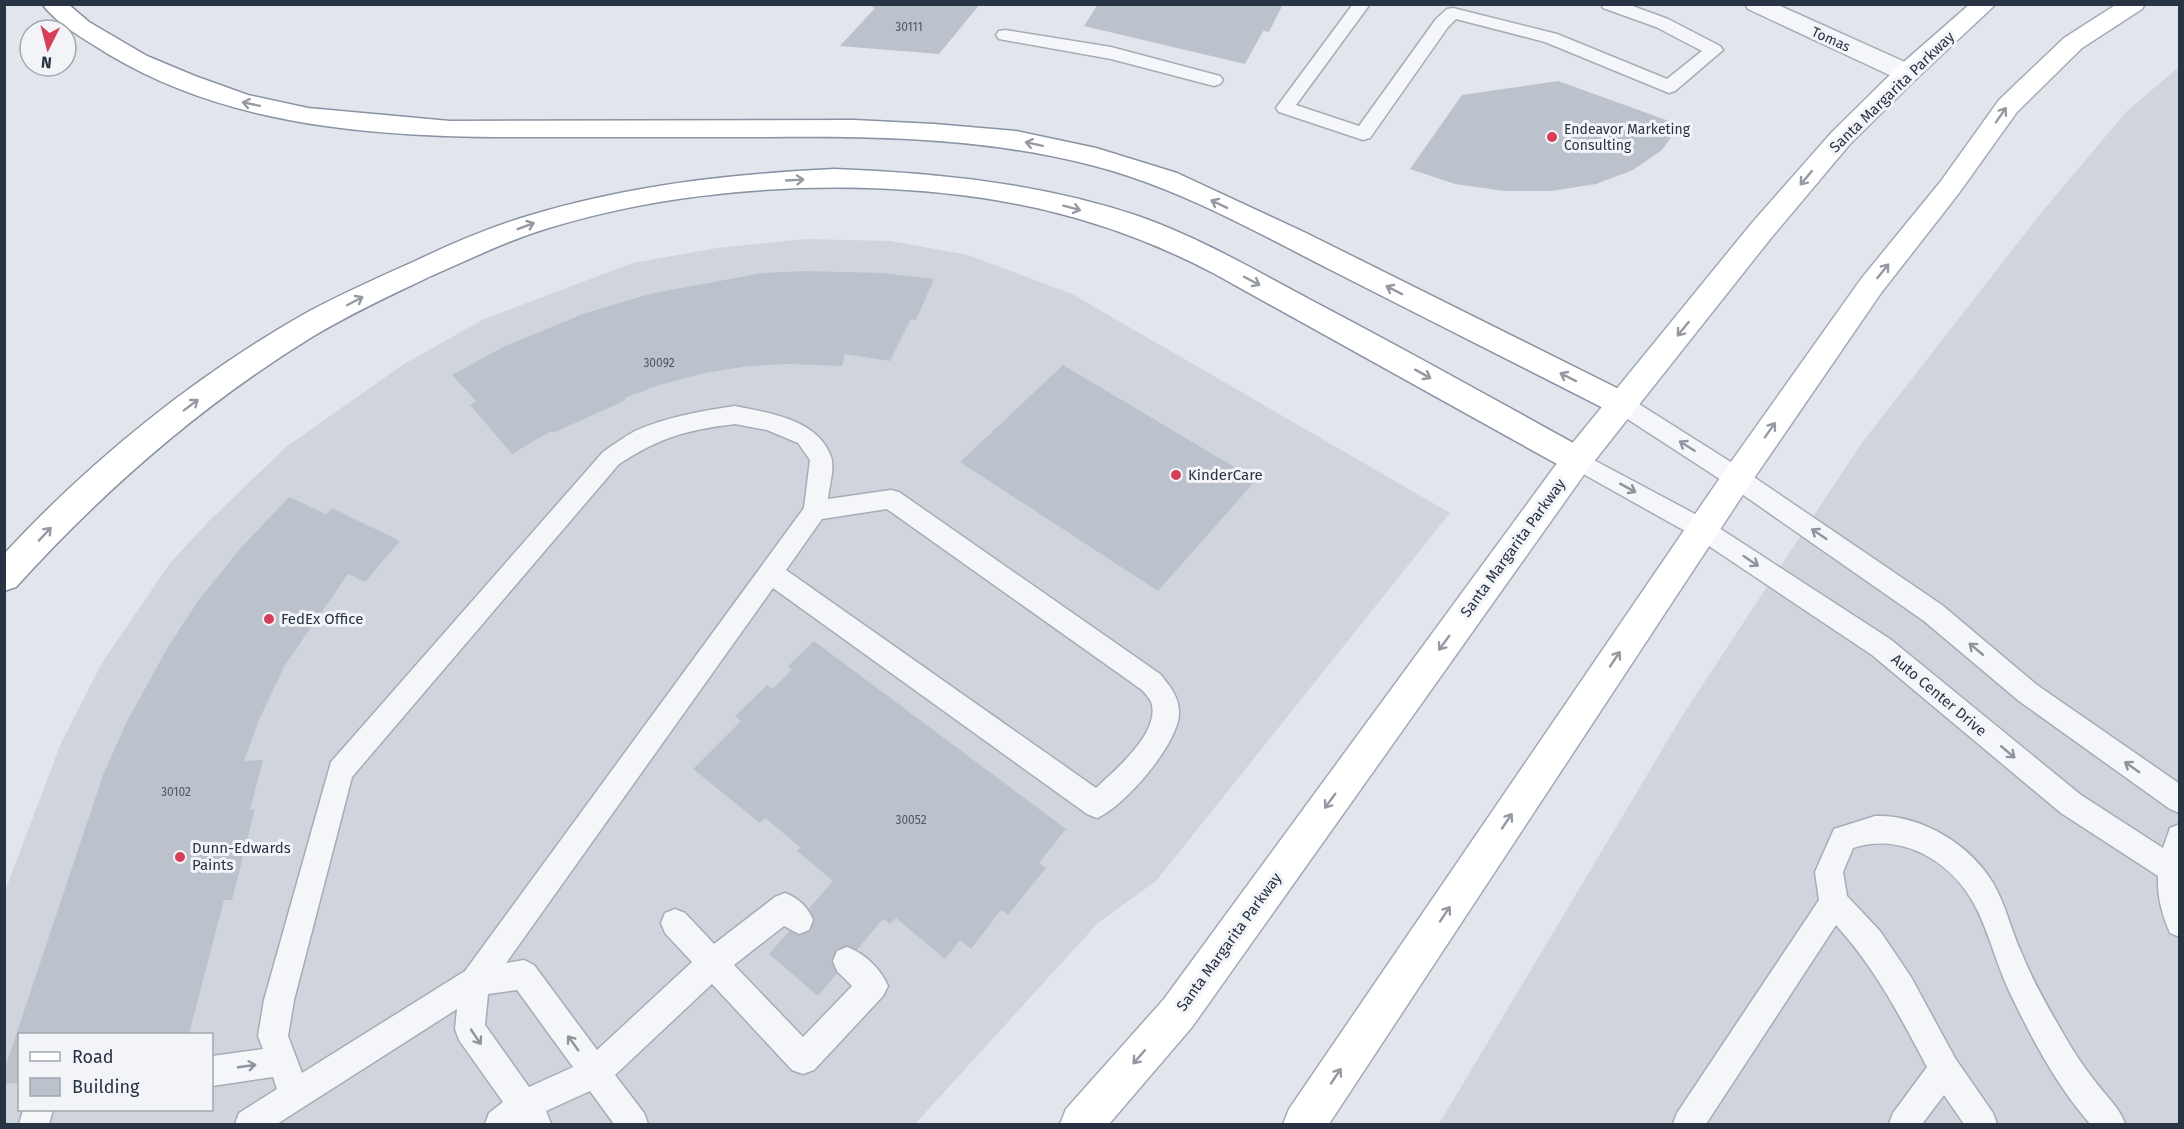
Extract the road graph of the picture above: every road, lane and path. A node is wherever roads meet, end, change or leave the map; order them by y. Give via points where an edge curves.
1 (53, 4) edge
2 (1362, 4) edge
3 (1609, 4) edge
4 (1756, 4) edge
5 (1985, 4) edge
6 (2134, 4) edge
7 (1450, 9) edge
8 (1005, 35) dead end
9 (1907, 73) junction
10 (1214, 80) dead end
11 (1620, 404) junction
12 (1577, 459) junction
13 (1737, 477) junction
14 (815, 511) junction
15 (1702, 529) junction
16 (771, 573) junction
17 (4, 577) edge
18 (2180, 800) edge
19 (2180, 837) edge
20 (2170, 868) junction
21 (1834, 903) junction
22 (799, 920) dead end
23 (675, 922) dead end
24 (2180, 923) edge
25 (847, 961) dead end
26 (713, 963) junction
27 (475, 981) junction
28 (283, 1060) junction
29 (1944, 1069) junction
30 (213, 1071) edge
31 (595, 1073) junction
32 (295, 1096) junction
33 (530, 1115) edge
34 (250, 1125) edge
35 (500, 1125) edge
36 (633, 1125) edge
37 (1081, 1125) edge
38 (1304, 1125) edge
39 (1688, 1125) edge
40 (1904, 1125) edge
41 (1982, 1125) edge
42 (2110, 1125) edge

11 -> 1 main road via 1168,179 1096,157 1016,140 923,131 450,129 308,116 243,102 138,62 81,27
2 - 7 lane via 1285,108 1363,134
3 - 7 lane via 1662,23 1714,50 1669,87 1551,38
4 - 9 street, Tomas
5 - 9 main road, Santa Margarita Parkway
13 -> 6 main road via 1871,286 2008,106 2073,43
8 - 10 lane via 1115,52
9 -> 11 main road, Santa Margarita Parkway via 1841,138
11 - 12 main road, Santa Margarita Parkway
13 -> 11 lane
12 -> 15 lane, Auto Center Drive
17 -> 12 main road via 81,496 191,404 300,331 378,289 540,221 640,198 737,183 897,180 978,188 1128,223 1213,260
12 -> 37 main road, Santa Margarita Parkway via 1178,1013
13 - 15 main road
18 -> 13 lane via 2028,693 1933,613
14 - 16 lane
14 - 16 lane via 891,499 1151,682 1165,702 1164,726 1152,750 1097,805
14 - 28 lane via 820,459 806,437 771,422 735,416 704,419 642,438 611,458 340,771 279,1000 273,1036
15 -> 20 lane, Auto Center Drive via 1881,647 2071,804
38 -> 15 main road
16 - 27 lane
19 - 20 lane
20 - 24 lane via 2174,910
21 - 29 lane via 1870,941 1901,987
21 - 39 lane
21 - 42 lane via 1829,872 1844,838 1877,829 1914,833 1947,852 1977,882 2012,965 2046,1031 2090,1103
22 - 26 lane via 785,907
23 - 26 lane
25 - 26 lane via 873,986 803,1059
26 - 31 lane
31 -> 27 lane via 524,975
27 - 32 lane
27 -> 33 lane via 470,1029
30 -> 28 lane
28 - 32 lane
29 - 40 lane
29 - 41 lane
31 - 33 lane
31 - 36 lane
32 - 34 lane
33 - 35 lane

